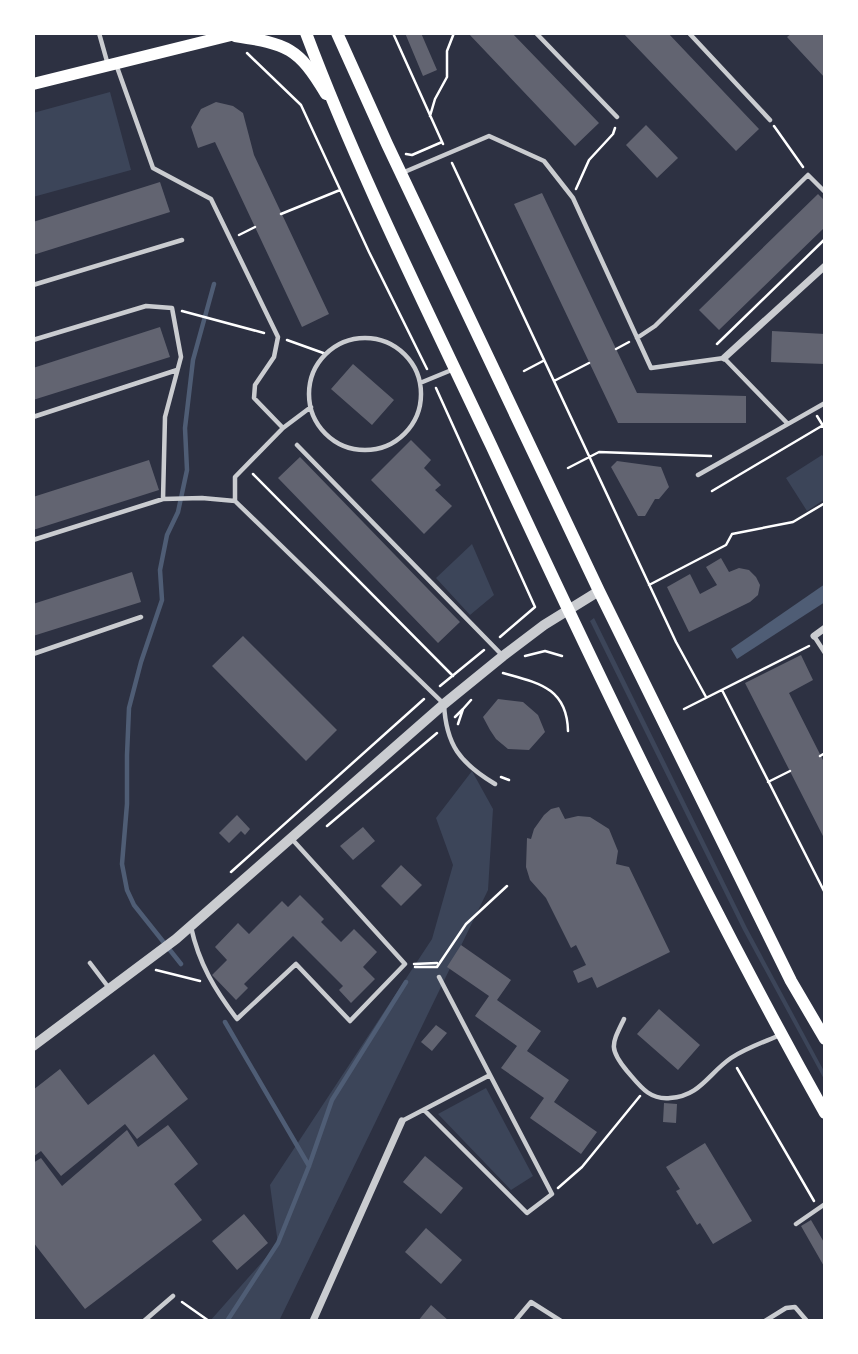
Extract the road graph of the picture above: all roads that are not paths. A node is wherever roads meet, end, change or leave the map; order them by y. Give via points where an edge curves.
1 (99, 33) edge
2 (306, 33) edge
3 (337, 33) edge
4 (536, 33) edge
5 (689, 33) edge
6 (237, 39) edge
7 (112, 64) junction
8 (33, 84) edge
9 (332, 103) junction
10 (617, 117) road end
11 (770, 120) road end
12 (401, 173) junction
13 (825, 192) edge
14 (182, 240) dead end
15 (825, 266) edge
16 (33, 285) edge
17 (637, 338) junction
18 (33, 340) edge
19 (723, 358) junction
20 (455, 369) junction
21 (177, 370) junction
22 (421, 383) junction
23 (825, 403) edge
24 (311, 407) junction
25 (33, 417) edge
26 (788, 424) junction
27 (282, 428) junction
28 (297, 445) dead end
29 (698, 475) dead end
30 (163, 499) junction
31 (235, 502) junction
32 (33, 540) edge
33 (599, 591) junction
34 (567, 610) junction
35 (141, 617) dead end
36 (825, 628) edge
37 (816, 639) joint
38 (825, 653) edge
39 (33, 654) edge
40 (503, 656) junction
41 (444, 704) junction
42 (495, 783) dead end
43 (291, 837) junction
44 (191, 927) junction
45 (90, 963) dead end
46 (439, 977) road end
47 (109, 988) junction
48 (624, 1019) dead end
49 (781, 1034) junction
50 (825, 1039) edge
51 (33, 1046) edge
52 (490, 1075) junction
53 (424, 1110) junction
54 (825, 1113) edge
55 (402, 1121) joint
56 (825, 1204) edge
57 (796, 1224) dead end
58 (173, 1296) road end
59 (144, 1321) edge
60 (313, 1321) edge
61 (515, 1321) edge
62 (561, 1321) edge
63 (765, 1321) edge
64 (807, 1321) edge

1 - 7 lane
2 - 9 main road
3 - 12 main road
4 - 10 lane
5 - 11 lane
6 - 7 main road
6 - 9 main road via 287,47 312,71
7 - 8 main road
7 - 27 lane via 153,168 211,199 278,337 274,358 254,385 254,398
9 - 20 main road
12 - 17 lane via 489,136 544,161 572,198
12 - 33 main road
13 - 17 lane via 808,175 655,326
14 - 16 lane
15 - 19 street
17 - 19 lane via 651,368
18 - 21 lane via 146,306 172,308 181,357
19 - 26 lane
20 - 22 lane
20 - 34 main road
21 - 25 lane
21 - 30 lane via 165,417
22 - 24 lane via 416,419 403,436 380,449 351,449 328,437
22 - 24 lane via 412,363 383,341 371,338 344,343 326,354 316,369
23 - 26 lane
24 - 27 lane
26 - 29 lane
27 - 31 lane via 235,477
28 - 40 lane
30 - 31 lane
30 - 32 lane
31 - 41 lane
33 - 34 street
33 - 50 main road via 791,981
34 - 40 street
34 - 49 main road
35 - 39 lane
36 - 37 street
37 - 38 lane
40 - 41 street
41 - 42 lane via 451,743 472,771
41 - 43 street
43 - 44 street
43 - 44 lane via 405,964 350,1021 296,964 237,1019 212,985
44 - 47 street
45 - 47 lane
46 - 52 lane
47 - 51 street
48 - 49 lane via 612,1042 614,1056 644,1091 657,1099 683,1097 731,1058
49 - 54 main road
52 - 53 lane
52 - 53 lane via 552,1194 527,1213
53 - 55 lane
55 - 60 street
56 - 57 lane
58 - 59 lane
61 - 62 lane via 531,1302
63 - 64 lane via 795,1307

